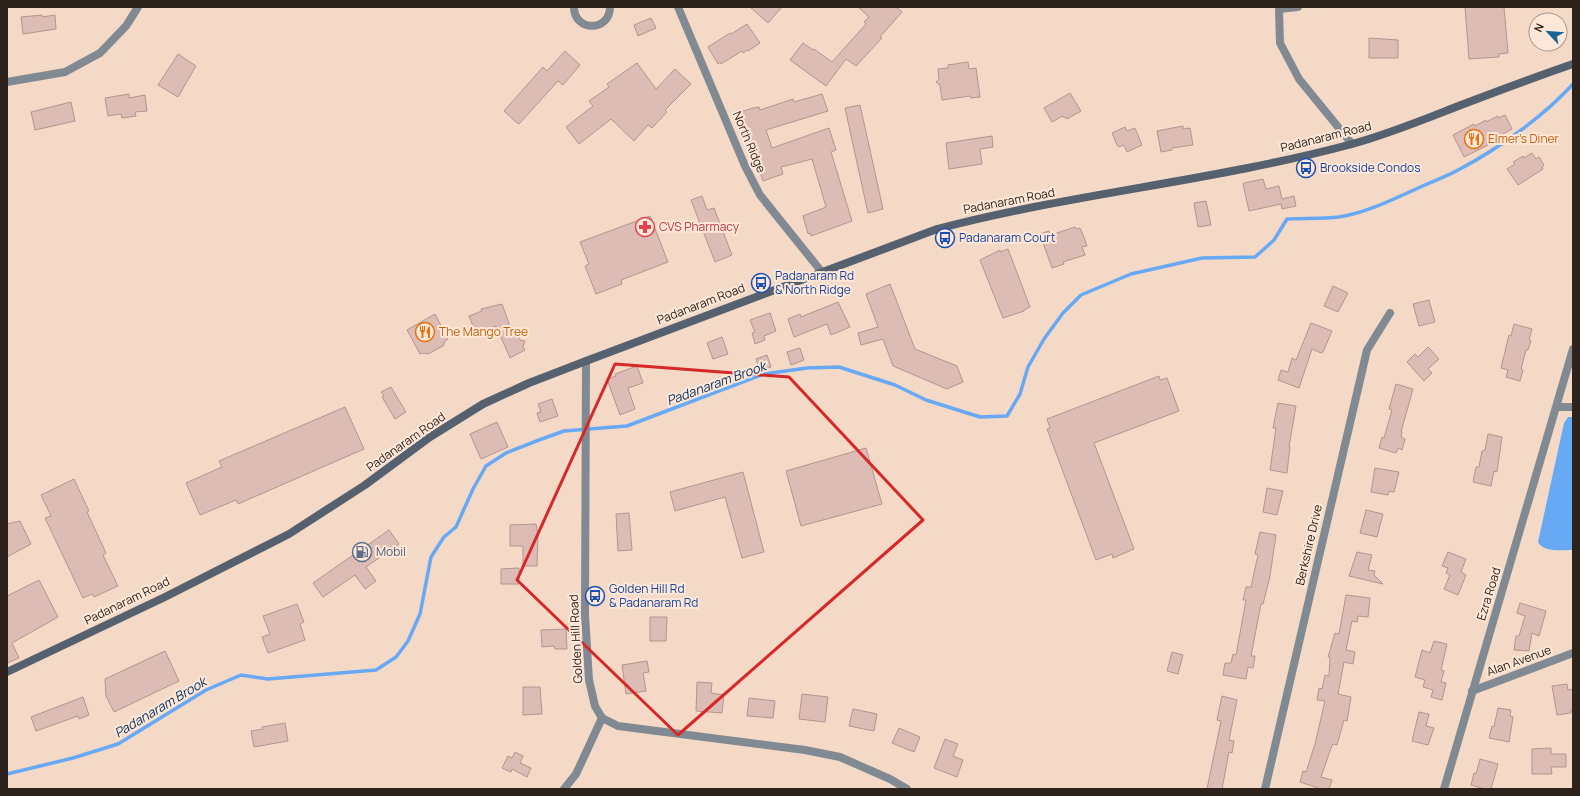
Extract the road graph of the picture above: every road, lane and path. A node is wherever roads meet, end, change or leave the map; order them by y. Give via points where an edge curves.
1 (138, 7) edge
2 (574, 7) edge
3 (610, 7) edge
4 (678, 7) edge
5 (1298, 7) edge
6 (1573, 64) edge
7 (7, 82) edge
8 (1352, 144) junction
9 (821, 271) junction
10 (1390, 313) dead end
11 (1573, 349) edge
12 (586, 361) junction
13 (1557, 406) junction
14 (1573, 407) edge
15 (1573, 653) edge
16 (7, 672) edge
17 (1472, 691) junction
18 (602, 718) junction
19 (564, 789) edge
20 (907, 789) edge
21 (1265, 789) edge
22 (1444, 789) edge

1 - 7 street via 126,26 100,53 65,72
2 - 3 street via 575,16 579,21 591,26 598,26 603,22 608,17
4 - 9 street, North Ridge via 745,166 760,195
5 - 8 street via 1279,9 1280,43 1299,79
6 - 8 main road, Padanaram Road via 1412,125
8 - 9 main road, Padanaram Road via 1268,164 993,215 937,229
9 - 12 main road, Padanaram Road
10 - 21 street, Berkshire Drive via 1367,350
11 - 13 street, Ezra Road
12 - 16 main road, Padanaram Road via 483,404 430,437 365,486 289,534 165,597
12 - 18 street, Golden Hill Road via 585,615 589,680 595,706
13 - 14 street
13 - 17 street, Ezra Road
15 - 17 street, Alan Avenue
17 - 22 street, Ezra Road
18 - 19 street via 576,774
18 - 20 street via 618,726 805,750 840,757

